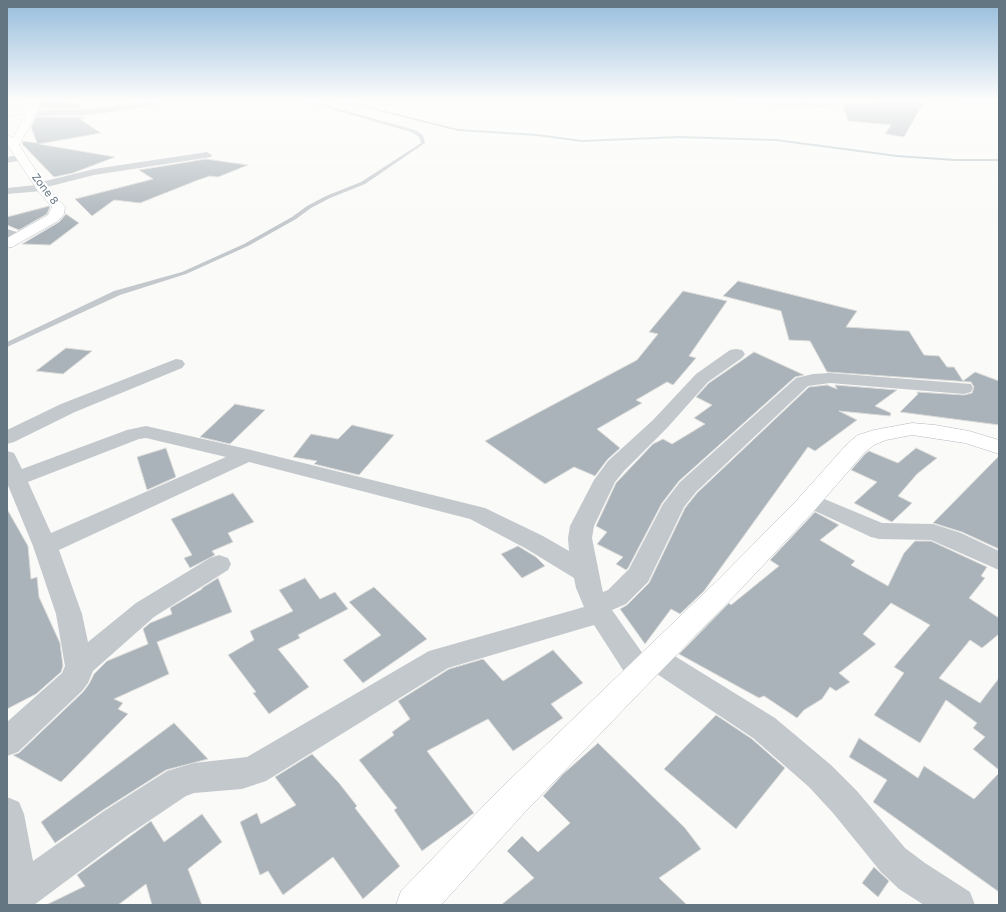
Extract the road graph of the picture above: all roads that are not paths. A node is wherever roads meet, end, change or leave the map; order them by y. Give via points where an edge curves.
1 (10, 142) edge
2 (422, 143) edge
3 (207, 155) dead end
4 (22, 157) junction
5 (7, 160) edge
6 (42, 186) junction
7 (7, 191) edge
8 (11, 238) edge
9 (7, 345) edge
10 (736, 354) dead end
11 (176, 364) dead end
12 (964, 388) dead end
13 (7, 438) edge
14 (999, 447) edge
15 (247, 454) junction
16 (7, 458) edge
17 (16, 479) junction
18 (810, 500) junction
19 (45, 546) junction
20 (999, 561) edge
21 (219, 564) dead end
22 (586, 573) junction
23 (598, 609) junction
24 (647, 665) junction
25 (79, 666) junction
26 (7, 742) edge
27 (7, 814) edge
28 (14, 897) edge
29 (415, 905) edge
30 (957, 905) edge

1 - 4 main road, Zone 8
2 - 9 lane via 363,183 309,207 246,245 184,274 117,293
3 - 6 street via 94,172
4 - 5 street
4 - 6 main road, Zone 8
6 - 7 street
6 - 8 main road, Zone 8 via 56,202 59,210 53,218
10 - 22 street via 702,378 660,424 625,456 605,480 582,526 580,538
11 - 13 street via 68,408
12 - 23 street via 830,378 802,382 688,487 674,504 639,575 618,597
14 - 18 main road via 969,437 935,431 912,429 881,434 866,440 856,448
15 - 17 street via 146,432 134,434
15 - 19 street
15 - 22 street via 477,513 534,542
16 - 17 street
17 - 19 street
18 - 20 street via 879,531 934,532
18 - 24 main road via 729,585
19 - 25 street via 69,614
21 - 25 street via 145,610
22 - 23 street
23 - 24 street
23 - 28 street via 439,659 255,770 179,782 122,819
24 - 29 main road
24 - 30 street via 764,728 820,776 893,860 912,876
25 - 26 street via 78,674 72,682
27 - 28 street

